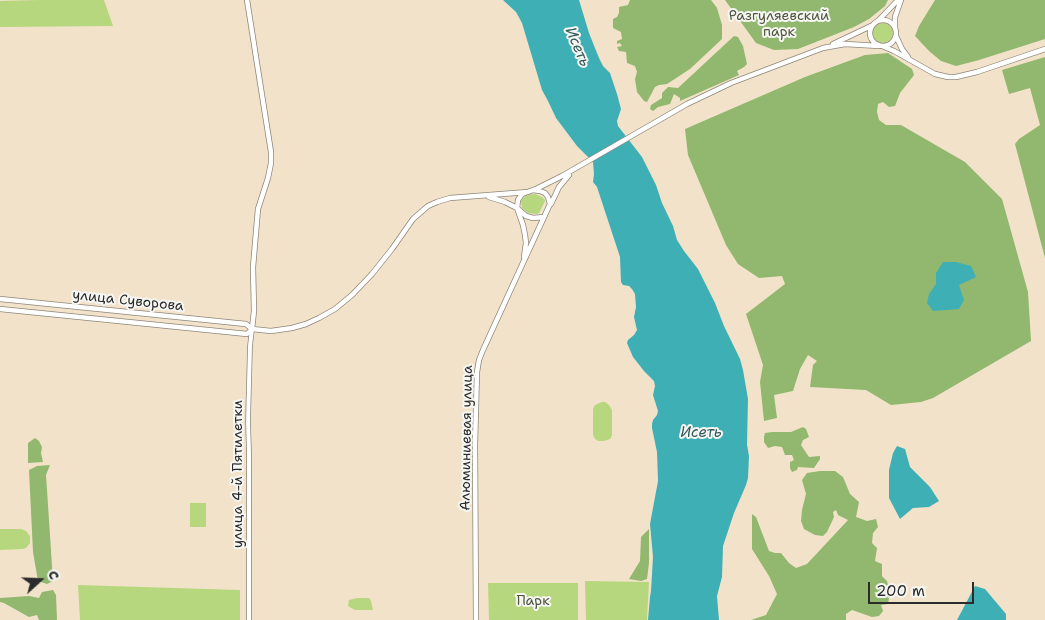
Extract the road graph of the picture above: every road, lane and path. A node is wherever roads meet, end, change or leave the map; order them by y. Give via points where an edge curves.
1 (247, 0) edge
2 (899, 0) edge
3 (877, 22) junction
4 (872, 25) junction
5 (895, 31) junction
6 (880, 46) junction
7 (823, 48) junction
8 (1045, 49) edge
9 (913, 61) junction
10 (580, 165) junction
11 (530, 191) junction
12 (486, 196) junction
13 (550, 204) junction
14 (517, 208) junction
15 (544, 218) junction
16 (522, 266) junction
17 (0, 299) edge
18 (0, 309) edge
19 (252, 329) junction
20 (249, 620) edge
21 (476, 620) edge

1 - 19 main road via 271,152 268,178 258,209
2 - 3 main road
2 - 5 main road
3 - 4 main road
3 - 5 main road via 887,21
4 - 6 main road via 870,37
4 - 7 main road
5 - 6 main road via 893,42
5 - 9 main road via 902,49
6 - 7 main road via 844,44
6 - 9 main road
7 - 10 main road via 711,92
8 - 9 main road via 977,72 951,77 935,74
10 - 11 main road via 547,185
10 - 13 main road via 562,182
11 - 12 main road, улица Суворова
11 - 13 main road via 545,193
11 - 14 main road via 520,197
12 - 14 main road
12 - 19 main road, улица Суворова via 443,200 423,209 372,274 335,309 292,328
13 - 15 main road
14 - 15 main road via 529,217
14 - 16 main road via 526,243
15 - 16 main road, Алюминиевая улица
16 - 21 main road, Алюминиевая улица via 483,350 477,372
17 - 19 main road, улица Суворова via 246,324
18 - 19 main road, улица Суворова via 247,334
19 - 20 street, улица 4-й Пятилетки via 248,421

